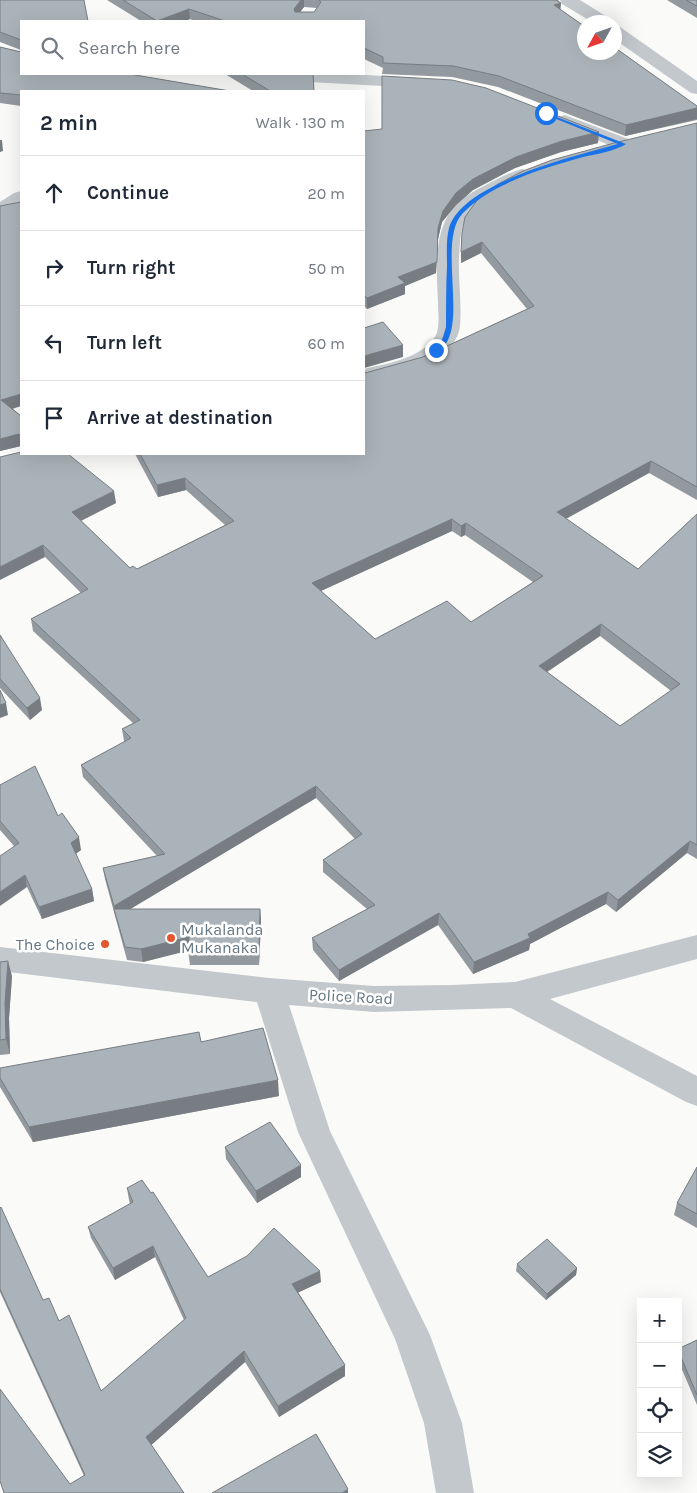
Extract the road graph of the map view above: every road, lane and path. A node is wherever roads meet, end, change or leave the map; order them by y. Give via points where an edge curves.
1 (568, 0) edge
2 (592, 15) edge
3 (622, 37) edge
4 (282, 75) edge
5 (442, 84) edge
6 (697, 89) edge
7 (546, 113) edge
8 (597, 152) edge
9 (536, 168) edge
10 (20, 198) edge
11 (0, 211) edge
12 (365, 376) edge
13 (697, 947) edge
14 (0, 959) edge
15 (269, 991) junction
16 (515, 995) junction
17 (697, 1092) edge
18 (455, 1493) edge

1 - 2 street
3 - 6 street
4 - 5 street
7 - 8 street via 633,142
9 - 12 street via 493,188 460,212 452,227 449,327 445,340 436,350 421,358
10 - 11 street
13 - 16 street, Police Road
14 - 15 street, Police Road
15 - 16 street, Police Road via 374,999
15 - 18 street via 314,1132 412,1335 443,1423
16 - 17 street

